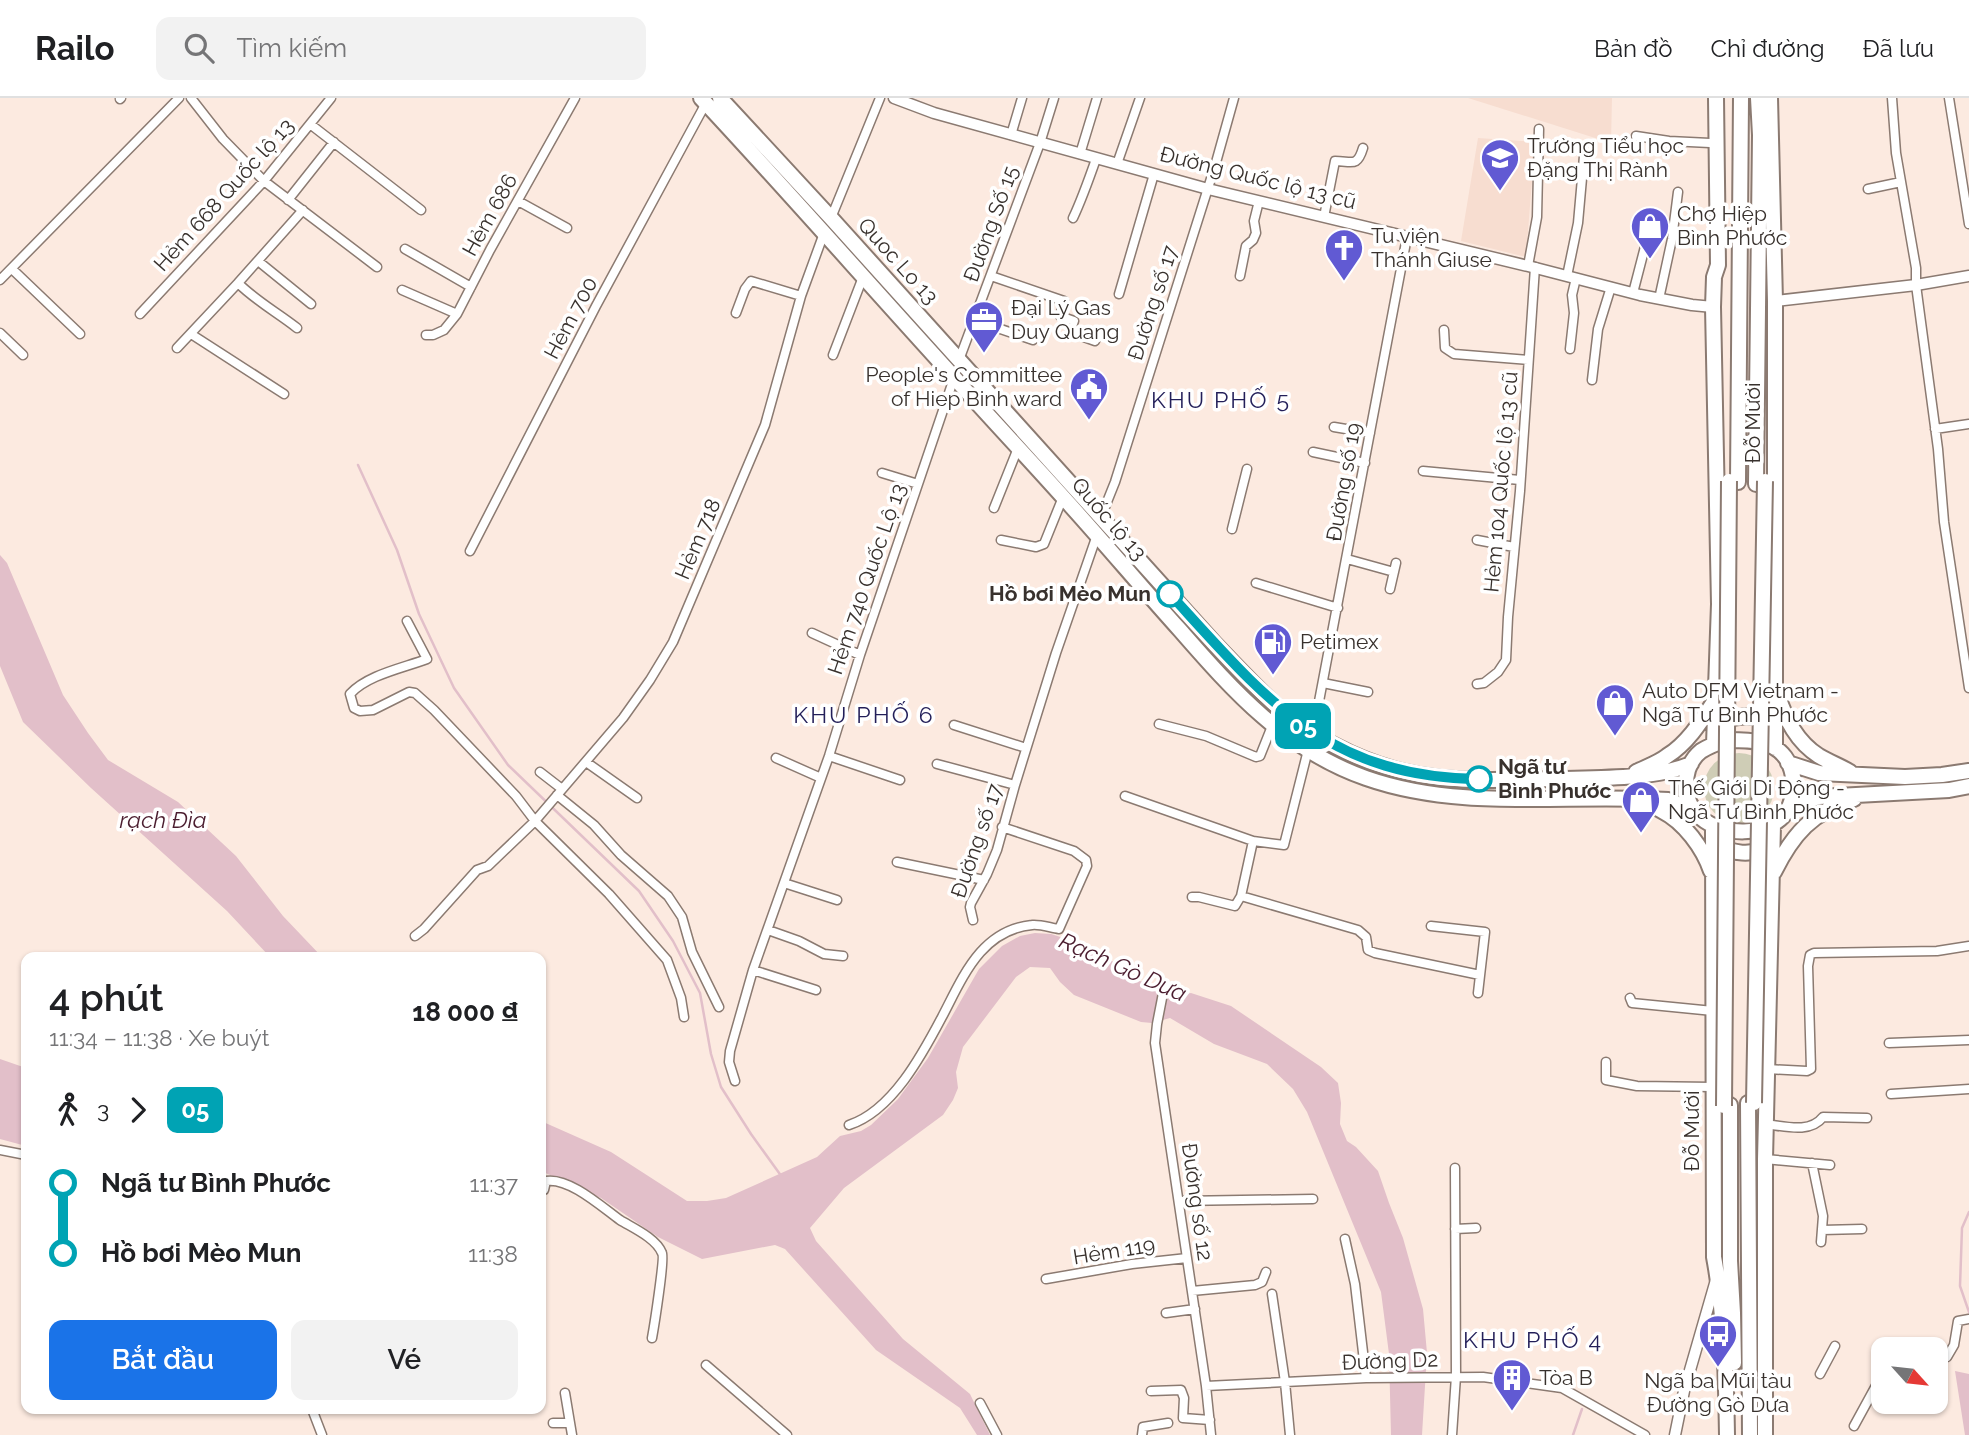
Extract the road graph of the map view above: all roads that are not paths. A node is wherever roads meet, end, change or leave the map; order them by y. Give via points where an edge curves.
1 (179, 98) edge
2 (191, 98) edge
3 (331, 98) edge
4 (575, 98) edge
5 (880, 98) edge
6 (894, 98) edge
7 (1022, 98) edge
8 (1054, 98) edge
9 (1097, 98) edge
10 (1140, 98) edge
11 (1234, 98) edge
12 (1710, 98) edge
13 (1716, 98) edge
14 (1741, 98) edge
15 (1758, 98) edge
16 (1770, 98) edge
17 (1777, 98) edge
18 (1892, 98) edge
19 (1949, 98) edge
20 (709, 100) edge
21 (310, 124) junction
22 (1539, 129) dead end
23 (1766, 134) junction
24 (1011, 135) junction
25 (1636, 136) dead end
26 (334, 142) junction
27 (1040, 143) junction
28 (1710, 144) junction
29 (1363, 148) dead end
30 (1080, 154) junction
31 (1584, 156) dead end
32 (1096, 159) junction
33 (1117, 164) junction
34 (1965, 172) edge
35 (1154, 174) junction
36 (264, 181) junction
37 (1901, 182) junction
38 (1208, 188) junction
39 (1868, 189) dead end
40 (1678, 192) dead end
41 (288, 200) junction
42 (517, 201) junction
43 (1259, 201) junction
44 (303, 210) junction
45 (421, 210) dead end
46 (1324, 217) junction
47 (831, 218) junction
48 (1073, 218) dead end
49 (1969, 224) edge
50 (567, 228) dead end
51 (824, 233) junction
52 (1407, 237) junction
53 (1647, 239) dead end
54 (405, 249) dead end
55 (258, 261) junction
56 (377, 267) dead end
57 (1531, 267) junction
58 (12, 268) junction
59 (990, 276) junction
60 (1240, 276) dead end
61 (1969, 276) edge
62 (863, 277) junction
63 (1571, 277) junction
64 (1714, 277) junction
65 (0, 280) edge
66 (238, 283) junction
67 (1916, 285) junction
68 (471, 287) junction
69 (1611, 287) junction
70 (402, 290) dead end
71 (1119, 293) dead end
72 (1633, 293) junction
73 (801, 296) junction
74 (1659, 299) junction
75 (1766, 301) junction
76 (311, 304) dead end
77 (1734, 306) junction
78 (1713, 307) junction
79 (736, 313) dead end
80 (140, 314) dead end
81 (457, 314) junction
82 (974, 320) junction
83 (298, 328) dead end
84 (1444, 330) dead end
85 (0, 333) edge
86 (80, 334) dead end
87 (191, 334) junction
88 (426, 335) dead end
89 (1033, 340) dead end
90 (1095, 341) dead end
91 (177, 348) dead end
92 (1570, 349) dead end
93 (23, 355) dead end
94 (833, 355) dead end
95 (959, 360) junction
96 (1528, 360) junction
97 (954, 378) junction
98 (1592, 380) dead end
99 (284, 394) dead end
100 (1969, 424) edge
101 (1334, 427) dead end
102 (1935, 429) junction
103 (1370, 433) junction
104 (1018, 448) junction
105 (1312, 452) dead end
106 (1365, 463) junction
107 (1247, 469) dead end
108 (1423, 471) dead end
109 (882, 473) dead end
110 (1521, 480) junction
111 (918, 484) junction
112 (1063, 497) junction
113 (994, 508) dead end
114 (1101, 517) junction
115 (1231, 529) dead end
116 (1097, 535) junction
117 (1001, 540) dead end
118 (1476, 540) dead end
119 (1514, 547) junction
120 (470, 551) dead end
121 (1347, 559) junction
122 (1256, 583) dead end
123 (1390, 589) dead end
124 (1338, 608) junction
125 (407, 621) dead end
126 (812, 633) dead end
127 (1966, 638) edge
128 (860, 654) junction
129 (1323, 682) junction
130 (1477, 684) dead end
131 (1774, 684) junction
132 (1969, 688) edge
133 (1368, 692) dead end
134 (1716, 698) junction
135 (1774, 720) junction
136 (1159, 723) dead end
137 (954, 726) dead end
138 (1272, 726) junction
139 (1715, 726) junction
140 (1313, 733) junction
141 (1714, 744) junction
142 (1775, 747) junction
143 (1026, 748) junction
144 (1308, 750) junction
145 (828, 756) junction
146 (776, 758) dead end
147 (586, 762) junction
148 (1788, 762) junction
149 (937, 764) dead end
150 (1691, 764) junction
151 (1969, 770) edge
152 (540, 772) dead end
153 (1846, 772) junction
154 (1629, 775) junction
155 (821, 778) junction
156 (900, 780) dead end
157 (1015, 785) junction
158 (1969, 786) edge
159 (560, 792) junction
160 (1875, 794) junction
161 (1125, 796) dead end
162 (637, 798) dead end
163 (1630, 799) junction
164 (1785, 814) junction
165 (1700, 817) junction
166 (535, 821) junction
167 (1713, 825) junction
168 (1773, 825) junction
169 (1002, 827) junction
170 (1253, 841) junction
171 (1773, 843) junction
172 (1713, 845) junction
173 (897, 862) dead end
174 (1772, 875) junction
175 (984, 880) junction
176 (1714, 880) junction
177 (784, 883) junction
178 (1241, 896) junction
179 (1192, 897) dead end
180 (837, 900) dead end
181 (973, 920) dead end
182 (1431, 926) dead end
183 (768, 930) junction
184 (415, 936) dead end
185 (1969, 946) edge
186 (843, 956) dead end
187 (753, 970) junction
188 (1480, 975) junction
189 (1164, 988) dead end
190 (816, 990) dead end
191 (1478, 993) dead end
192 (1630, 998) dead end
193 (719, 1007) dead end
194 (1713, 1012) junction
195 (684, 1017) dead end
196 (1969, 1040) edge
197 (1889, 1043) dead end
198 (1606, 1062) dead end
199 (1767, 1069) junction
200 (735, 1081) dead end
201 (1713, 1087) junction
202 (1969, 1089) edge
203 (1891, 1094) dead end
204 (1867, 1118) dead end
205 (1765, 1124) junction
206 (849, 1125) dead end
207 (0, 1150) edge
208 (21, 1154) edge
209 (1765, 1159) junction
210 (1812, 1163) junction
211 (1830, 1165) dead end
212 (1455, 1168) dead end
213 (546, 1181) edge
214 (1313, 1199) dead end
215 (1180, 1200) junction
216 (1455, 1228) junction
217 (1476, 1228) dead end
218 (1862, 1229) dead end
219 (1822, 1230) junction
220 (1345, 1239) dead end
221 (1821, 1242) dead end
222 (1187, 1258) junction
223 (1749, 1259) junction
224 (1730, 1263) junction
225 (1266, 1272) dead end
226 (1717, 1276) junction
227 (1765, 1278) junction
228 (1046, 1279) dead end
229 (1192, 1291) junction
230 (1272, 1294) dead end
231 (1721, 1298) junction
232 (1195, 1309) junction
233 (1166, 1313) dead end
234 (1733, 1314) junction
235 (1968, 1319) edge
236 (1751, 1332) junction
237 (652, 1338) dead end
238 (1835, 1346) dead end
239 (1948, 1355) edge
240 (706, 1365) dead end
241 (1820, 1374) dead end
242 (1456, 1377) junction
243 (1366, 1378) junction
244 (1285, 1382) junction
245 (1206, 1386) junction
246 (1151, 1391) dead end
247 (565, 1393) dead end
248 (1871, 1395) edge
249 (980, 1403) dead end
250 (314, 1414) edge
251 (1210, 1420) junction
252 (553, 1423) dead end
253 (569, 1423) junction
254 (1168, 1423) dead end
255 (1854, 1426) dead end
256 (322, 1435) edge
257 (572, 1435) edge
258 (787, 1435) edge
259 (997, 1435) edge
260 (1142, 1435) edge
261 (1211, 1435) edge
262 (1290, 1435) edge
263 (1452, 1435) edge
264 (1645, 1435) edge
265 (1675, 1435) edge
266 (1727, 1435) edge
267 (1735, 1435) edge
268 (1750, 1435) edge
269 (1765, 1435) edge

1 - 58 street
2 - 36 street
3 - 21 street, Hẻm 668 Quốc lộ 13
4 - 42 street, Hẻm 686
5 - 47 street
6 - 24 street, Đường Quốc lộ 13 cũ
7 - 24 street
8 - 27 street, Đường Số 15
9 - 30 street
10 - 33 street
11 - 38 street, Đường số 17
12 - 28 highway, Đỗ Mười
13 - 64 highway, Đỗ Mười via 1718,265
14 - 77 highway, Đỗ Mười
15 - 23 highway, Đỗ Mười
16 - 23 highway, Đỗ Mười
17 - 23 highway via 1775,122
18 - 37 street
19 - 34 street
20 - 47 highway, Quoc Lo 13
20 - 51 highway, Quốc lộ 13
20 - 120 street, Hẻm 700
21 - 26 street
21 - 36 street, Hẻm 668 Quốc lộ 13
22 - 57 street, Hẻm 104 Quốc lộ 13 cũ
23 - 75 highway, Đỗ Mười
23 - 75 highway, Đỗ Mười via 1772,162
24 - 27 street, Đường Quốc lộ 13 cũ
25 - 28 street
26 - 41 street
26 - 45 street
27 - 30 street, Đường Quốc lộ 13 cũ
27 - 59 street, Đường Số 15
28 - 64 highway, Đỗ Mười via 1710,266
29 - 46 street via 1354,163 1335,161
30 - 32 street, Đường Quốc lộ 13 cũ
31 - 63 street
32 - 33 street, Đường Quốc lộ 13 cũ
32 - 48 street
33 - 35 street, Đường Quốc lộ 13 cũ
34 - 49 street
35 - 38 street, Đường Quốc lộ 13 cũ
35 - 71 street, Đường số 17
36 - 41 street
36 - 80 street, Hẻm 668 Quốc lộ 13
37 - 39 street
37 - 67 street
38 - 43 street, Đường Quốc lộ 13 cũ
38 - 114 street, Đường số 17
40 - 74 street
41 - 44 street
42 - 50 street
42 - 68 street, Hẻm 686
43 - 46 street, Đường Quốc lộ 13 cũ
43 - 60 street via 1256,233 1246,246
44 - 55 street
44 - 56 street
46 - 52 street, Đường Quốc lộ 13 cũ
47 - 95 highway, Quoc Lo 13
51 - 62 highway, Quốc lộ 13
51 - 73 street, Hẻm 718
52 - 57 street, Đường Quốc lộ 13 cũ
52 - 103 street, Đường số 19
53 - 72 street
54 - 68 street
55 - 66 street
55 - 76 street
57 - 63 street, Đường Quốc lộ 13 cũ
57 - 96 street, Hẻm 104 Quốc lộ 13 cũ
58 - 65 street
58 - 86 street
59 - 82 street, Đường Số 15
59 - 90 street via 1064,301 1060,316 1074,321 1070,332
61 - 67 street
62 - 94 street
62 - 97 highway, Quốc lộ 13
63 - 69 street, Đường Quốc lộ 13 cũ
63 - 92 street
64 - 78 highway, Đỗ Mười
66 - 83 street
66 - 87 street
67 - 75 street
67 - 102 street
68 - 81 street, Hẻm 686
69 - 72 street, Đường Quốc lộ 13 cũ
69 - 98 street via 1598,330
70 - 81 street
72 - 74 street, Đường Quốc lộ 13 cũ
73 - 79 street via 751,281
73 - 147 street, Hẻm 718 via 765,425 673,642 623,718
74 - 78 street, Đường Quốc lộ 13 cũ
75 - 131 highway, Đỗ Mười
75 - 223 highway, Đỗ Mười
77 - 78 highway, Đường Quốc lộ 13 cũ
77 - 224 highway, Đỗ Mười via 1727,1106
78 - 134 highway, Đỗ Mười via 1719,604
81 - 88 street, Hẻm 686 via 444,330
82 - 89 street
82 - 95 street, Đường Số 15
84 - 96 street via 1446,348 1454,354
85 - 93 street
87 - 91 street
87 - 99 street
95 - 114 highway, Quoc Lo 13
96 - 110 street, Hẻm 104 Quốc lộ 13 cũ
97 - 104 highway, Quốc lộ 13
97 - 111 street, Hẻm 740 Quốc Lộ 13
100 - 102 street
101 - 103 street
102 - 127 street via 1944,522
103 - 106 street, Đường số 19
104 - 112 highway, Quốc lộ 13
104 - 113 street
105 - 106 street
106 - 121 street, Đường số 19
107 - 115 street
108 - 110 street
109 - 111 street
110 - 119 street, Hẻm 104 Quốc lộ 13 cũ
111 - 128 street, Hẻm 740 Quốc Lộ 13
112 - 116 highway, Quốc lộ 13
112 - 117 street via 1044,544 1036,547
114 - 140 highway, Quoc Lo 13 via 1253,683
116 - 138 highway, Quốc lộ 13 via 1211,666
116 - 143 street, Đường số 17
118 - 119 street
119 - 130 street, Hẻm 104 Quốc lộ 13 cũ via 1506,660 1498,672
121 - 123 street via 1394,568
121 - 124 street, Đường số 19
122 - 124 street
124 - 129 street, Đường số 19
125 - 166 street via 427,659 357,686 350,694 354,708 373,710 415,693 475,751
126 - 128 street
127 - 132 street
128 - 145 street, Hẻm 740 Quốc Lộ 13
129 - 133 street
129 - 140 street, Đường số 19
131 - 135 highway, Đỗ Mười
131 - 153 highway via 1798,738
134 - 139 highway, Đỗ Mười
134 - 154 highway via 1675,751
135 - 139 highway via 1735,717
135 - 142 highway, Đỗ Mười
136 - 138 street via 1256,757
137 - 143 street
138 - 144 highway, Quốc lộ 13
139 - 141 highway, Đỗ Mười
140 - 154 highway, Quoc Lo 13 via 1369,760 1441,778
141 - 142 highway via 1741,740
141 - 150 highway
142 - 148 highway
143 - 157 street, Đường số 17
144 - 163 highway, Quốc lộ 13 via 1366,778 1419,792
144 - 170 street via 1283,845
145 - 155 street, Hẻm 740 Quốc Lộ 13
145 - 156 street
146 - 155 street
147 - 159 street, Hẻm 718
147 - 162 street
148 - 153 highway via 1812,772
148 - 164 highway via 1794,790
149 - 157 street
150 - 154 highway via 1669,772
150 - 165 highway via 1686,790
151 - 153 highway
152 - 159 street
155 - 177 street, Hẻm 740 Quốc Lộ 13
157 - 169 street, Đường số 17
158 - 160 highway
159 - 166 street, Hẻm 718
159 - 193 street via 668,896 682,917 692,951
160 - 164 highway via 1814,798
160 - 174 highway via 1837,804 1816,816 1794,838
161 - 170 street
163 - 165 highway, Quốc lộ 13 via 1668,800
163 - 176 highway via 1660,809 1675,820 1700,847
164 - 168 highway
165 - 167 highway
166 - 184 street, Hẻm 718 via 488,866 477,870
166 - 195 street via 667,960
167 - 168 highway via 1734,831
167 - 172 highway, Đỗ Mười
168 - 171 highway
169 - 175 street, Đường số 17
169 - 206 street via 1073,851 1086,860 1059,929 1033,924 1009,930 982,950 894,1093 869,1116
170 - 178 street
171 - 172 highway via 1739,853
171 - 174 highway
172 - 176 highway, Đỗ Mười
173 - 175 street
174 - 199 highway
175 - 181 street, Đường số 17 via 970,907
176 - 194 highway, Đỗ Mười
177 - 180 street
177 - 183 street, Hẻm 740 Quốc Lộ 13
178 - 179 street via 1235,906
178 - 188 street via 1358,930 1366,937 1368,950 1375,953
182 - 188 street via 1485,932
183 - 186 street via 824,954
183 - 187 street, Hẻm 740 Quốc Lộ 13
185 - 199 street via 1810,955 1811,1069
187 - 190 street
187 - 200 street, Hẻm 740 Quốc Lộ 13 via 729,1062
188 - 191 street
189 - 215 street, Đường số 12 via 1155,1043
192 - 194 street via 1632,1003
194 - 201 highway, Đỗ Mười
196 - 197 street
198 - 201 street via 1606,1080 1636,1086
199 - 205 highway
201 - 226 highway, Đỗ Mười
202 - 203 street
204 - 205 street via 1823,1117 1810,1128
205 - 209 highway
207 - 208 street
209 - 210 street
209 - 227 highway
210 - 211 street
210 - 219 street
212 - 216 street
213 - 237 street via 554,1180 590,1197 662,1252
214 - 215 street
215 - 222 street, Đường số 12
216 - 217 street
216 - 242 street
218 - 219 street
219 - 221 street
220 - 243 street
222 - 228 street, Hẻm 119
222 - 229 street, Đường số 12
223 - 227 highway
223 - 236 highway
224 - 226 street
224 - 234 highway, Đỗ Mười
225 - 229 street via 1255,1285
226 - 231 highway, Đỗ Mười
226 - 265 street
227 - 236 highway
227 - 269 highway
229 - 232 street, Đường số 12
230 - 244 street
231 - 234 highway
231 - 266 highway, Đỗ Mười
232 - 233 street
232 - 245 street, Đường số 12
234 - 267 highway, Đỗ Mười
235 - 239 street via 1958,1321
236 - 268 highway
238 - 241 street
240 - 258 street
242 - 243 street, Đường D2
242 - 263 street
242 - 264 street, Đường D2 via 1562,1388
243 - 244 street, Đường D2
244 - 245 street, Đường D2
244 - 262 street
245 - 251 street
246 - 251 street via 1181,1390 1183,1419
247 - 253 street
248 - 255 street
249 - 259 street
250 - 256 street
251 - 261 street
252 - 253 street
253 - 257 street
254 - 260 street via 1143,1427

